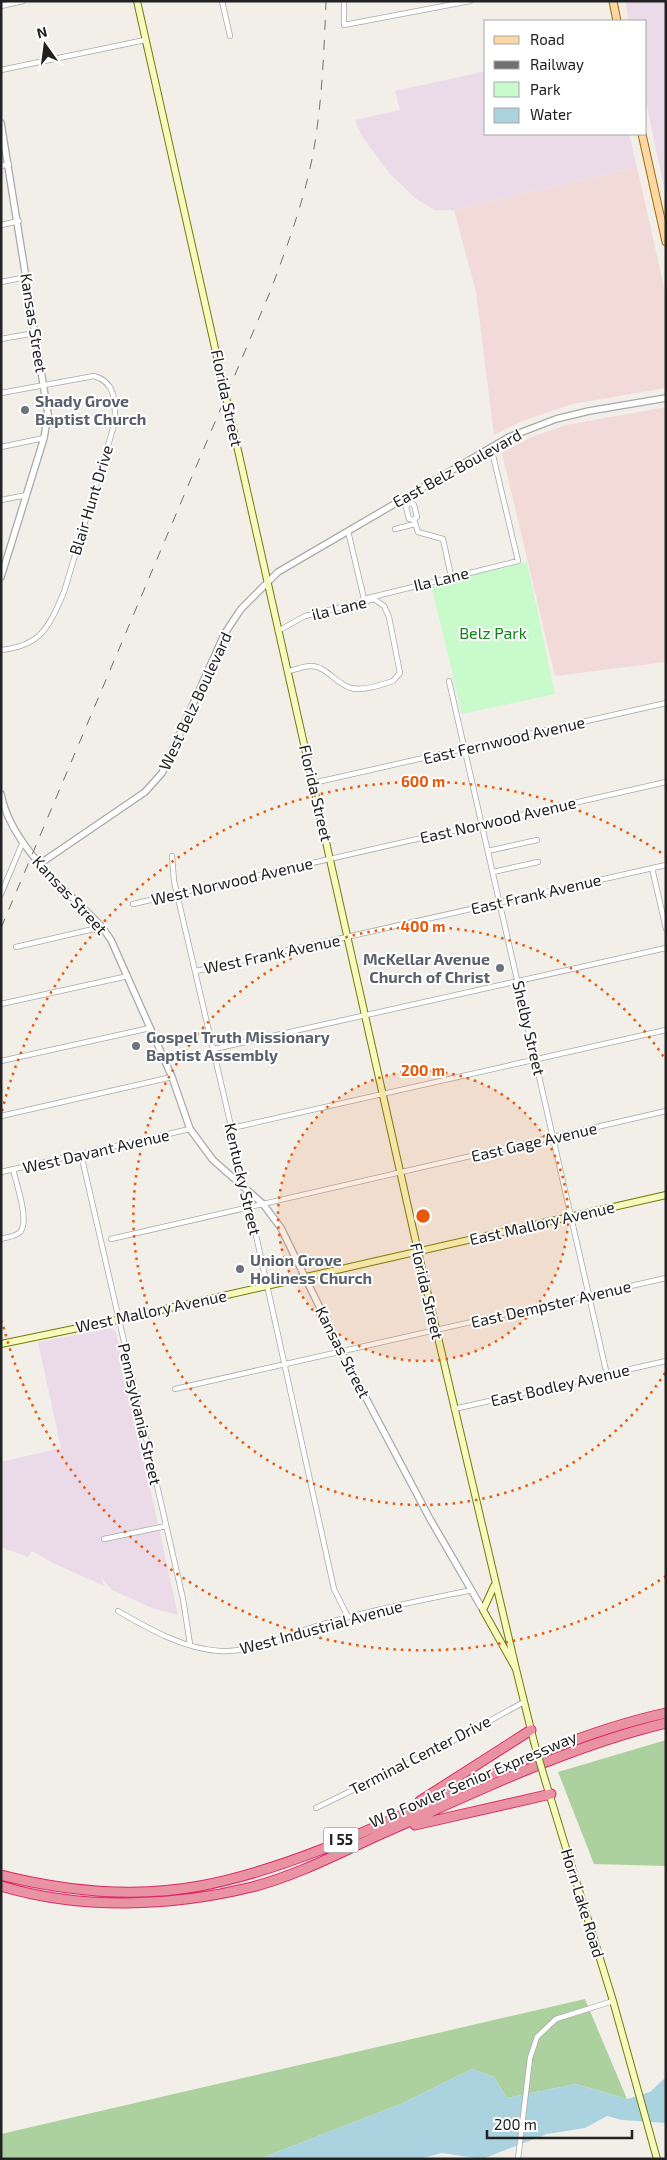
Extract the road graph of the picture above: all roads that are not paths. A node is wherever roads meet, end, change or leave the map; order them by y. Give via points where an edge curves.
1 (23, 1) edge
2 (137, 1) edge
3 (222, 1) edge
4 (344, 1) edge
5 (429, 1) edge
6 (470, 1) edge
7 (613, 1) edge
8 (1, 6) edge
9 (430, 8) junction
10 (617, 20) edge
11 (230, 36) dead end
12 (145, 40) junction
13 (1, 70) edge
14 (1, 123) edge
15 (642, 135) edge
16 (9, 164) junction
17 (1, 166) edge
18 (19, 221) junction
19 (1, 225) edge
20 (666, 242) edge
21 (26, 277) junction
22 (1, 282) edge
23 (35, 333) junction
24 (1, 339) edge
25 (44, 385) junction
26 (1, 393) edge
27 (666, 398) edge
28 (44, 438) junction
29 (1, 446) edge
30 (491, 446) junction
31 (27, 495) junction
32 (408, 499) junction
33 (1, 500) edge
34 (414, 522) junction
35 (395, 529) dead end
36 (348, 531) junction
37 (4, 562) edge
38 (452, 576) junction
39 (1, 577) edge
40 (267, 582) junction
41 (278, 631) junction
42 (1, 650) edge
43 (288, 671) junction
44 (449, 681) dead end
45 (666, 703) edge
46 (466, 748) junction
47 (666, 782) edge
48 (313, 783) junction
49 (1, 794) edge
50 (3, 809) edge
51 (482, 824) junction
52 (537, 840) dead end
53 (22, 844) junction
54 (488, 851) junction
55 (172, 856) dead end
56 (331, 858) junction
57 (538, 862) dead end
58 (41, 863) junction
59 (666, 865) edge
60 (652, 868) junction
61 (493, 872) junction
62 (3, 887) edge
63 (1, 894) edge
64 (178, 894) junction
65 (500, 902) junction
66 (133, 904) dead end
67 (102, 927) junction
68 (666, 929) edge
69 (348, 938) junction
70 (16, 947) dead end
71 (666, 948) edge
72 (196, 971) junction
73 (128, 976) junction
74 (518, 981) junction
75 (1, 1004) edge
76 (367, 1014) junction
77 (150, 1028) junction
78 (666, 1030) edge
79 (214, 1049) junction
80 (536, 1058) junction
81 (1, 1061) edge
82 (172, 1077) junction
83 (383, 1095) junction
84 (666, 1111) edge
85 (1, 1116) edge
86 (232, 1128) junction
87 (190, 1129) junction
88 (554, 1137) junction
89 (81, 1154) junction
90 (13, 1169) junction
91 (401, 1171) junction
92 (1, 1172) edge
93 (245, 1186) junction
94 (666, 1195) edge
95 (263, 1204) junction
96 (250, 1208) junction
97 (572, 1217) junction
98 (1, 1239) edge
99 (111, 1239) dead end
100 (418, 1252) junction
101 (304, 1277) junction
102 (666, 1278) edge
103 (267, 1286) junction
104 (589, 1295) junction
105 (118, 1320) junction
106 (436, 1330) junction
107 (1, 1344) edge
108 (341, 1352) junction
109 (666, 1361) edge
110 (285, 1364) junction
111 (607, 1375) junction
112 (176, 1389) dead end
113 (454, 1408) junction
114 (166, 1526) junction
115 (104, 1539) dead end
116 (495, 1585) junction
117 (472, 1590) junction
118 (483, 1610) junction
119 (118, 1611) dead end
120 (348, 1617) junction
121 (190, 1644) junction
122 (516, 1669) junction
123 (524, 1702) junction
124 (666, 1713) edge
125 (666, 1723) edge
126 (531, 1730) junction
127 (551, 1794) junction
128 (316, 1808) dead end
129 (385, 1821) junction
130 (388, 1832) junction
131 (1, 1875) edge
132 (1, 1886) edge
133 (613, 2001) junction
134 (518, 2159) edge
135 (657, 2159) edge

1 - 8 street
2 - 12 main road, Florida Street
3 - 11 street
4 - 9 street via 344,25
5 - 9 street
6 - 9 street
7 - 10 main road
12 - 13 street
12 - 40 main road, Florida Street
14 - 16 street, Kansas Street
15 - 20 main road
16 - 17 street
16 - 18 street, Kansas Street
18 - 19 street
18 - 21 street, Kansas Street
21 - 22 street
21 - 23 street, Kansas Street
23 - 24 street
23 - 25 street, Kansas Street
25 - 26 street, Blair Hunt Drive
25 - 28 street, Kansas Street via 48,414
25 - 42 street, Blair Hunt Drive via 94,376 103,379 110,386 115,422 56,610 41,634 30,644
27 - 30 street, East Belz Boulevard via 556,419
28 - 29 street
28 - 31 street, Kansas Street
30 - 32 street, East Belz Boulevard
30 - 38 street, Ila Lane via 518,561
31 - 33 street
31 - 37 street, Kansas Street
32 - 34 street via 409,519
32 - 34 street via 414,505 417,517
32 - 36 street, East Belz Boulevard
34 - 35 street
34 - 38 street via 418,532 443,539
36 - 38 street, Ila Lane via 364,599
36 - 40 street, East Belz Boulevard via 278,572
37 - 39 street, Kansas Street
40 - 41 main road, Florida Street
40 - 58 street, West Belz Boulevard via 241,609 225,633 162,773 145,792
41 - 43 main road, Florida Street
41 - 43 street, ila Lane via 305,616 374,599 384,606 389,617 400,673 393,681 360,689 339,682 321,668 311,666
43 - 48 main road, Florida Street
44 - 46 street, Shelby Street
45 - 46 street, East Fernwood Avenue
46 - 48 street, East Fernwood Avenue
46 - 51 street, Shelby Street
47 - 51 street, East Norwood Avenue
48 - 56 main road, Florida Street
49 - 50 street, Kansas Street
50 - 53 street, Kansas Street
51 - 54 street, Shelby Street
51 - 56 street, East Norwood Avenue
52 - 54 street
53 - 58 street, Kansas Street
53 - 62 street
54 - 61 street, Shelby Street
55 - 64 street, Kentucky Street
56 - 64 street, West Norwood Avenue
56 - 69 main road, Florida Street
57 - 61 street
58 - 67 street, Kansas Street
59 - 60 street, East Frank Avenue
60 - 65 street, East Frank Avenue
60 - 68 street
61 - 65 street, Shelby Street
62 - 63 street
64 - 66 street, West Norwood Avenue
64 - 72 street, Kentucky Street
65 - 69 street, East Frank Avenue
65 - 74 street, Shelby Street
67 - 70 street
67 - 73 street, Kansas Street
69 - 72 street, West Frank Avenue
69 - 76 main road, Florida Street
71 - 74 street
72 - 79 street, Kentucky Street
73 - 75 street
73 - 77 street, Kansas Street
74 - 76 street
74 - 80 street, Shelby Street
76 - 79 street
76 - 83 main road, Florida Street
77 - 81 street
77 - 82 street, Kansas Street
78 - 80 street
79 - 86 street, Kentucky Street
80 - 83 street
80 - 88 street, Shelby Street
82 - 85 street
82 - 87 street, Kansas Street
83 - 86 street
83 - 91 main road, Florida Street
84 - 88 street, East Gage Avenue
86 - 93 street, Kentucky Street
87 - 89 street, West Davant Avenue
87 - 93 street, Kansas Street via 213,1160
88 - 91 street, East Gage Avenue
88 - 97 street, Shelby Street
89 - 90 street, West Davant Avenue
89 - 105 street, Pennsylvania Street
90 - 92 street, West Davant Avenue
90 - 98 street via 24,1216 23,1226 20,1232
91 - 95 street, East Gage Avenue
91 - 100 main road, Florida Street
93 - 95 street, Kansas Street
93 - 96 street, Kentucky Street
94 - 97 main road, East Mallory Avenue
95 - 96 street, East Gage Avenue
95 - 101 street, Kansas Street via 281,1228
96 - 99 street, East Gage Avenue
96 - 103 street, Kentucky Street
97 - 100 main road, East Mallory Avenue
97 - 104 street, Shelby Street
100 - 101 main road, West Mallory Avenue
100 - 106 main road, Florida Street
101 - 103 main road, West Mallory Avenue
101 - 108 street, Kansas Street
102 - 104 street, East Dempster Avenue
103 - 105 main road, West Mallory Avenue
103 - 110 street, Kentucky Street
104 - 106 street, East Dempster Avenue
104 - 111 street, Shelby Street
105 - 107 main road, West Mallory Avenue
105 - 114 street, Pennsylvania Street
106 - 108 street, East Dempster Avenue
106 - 113 main road, Florida Street
108 - 110 street, East Dempster Avenue
108 - 117 street, Kansas Street via 430,1519
109 - 111 street, East Bodley Avenue
110 - 112 street, East Dempster Avenue
110 - 120 street, Kentucky Street via 334,1589
111 - 113 street, East Bodley Avenue
113 - 116 main road, Florida Street
114 - 115 street
114 - 121 street, Pennsylvania Street
116 - 118 main road
116 - 122 main road, Florida Street
117 - 118 street, Kansas Street
117 - 120 street, West Industrial Avenue
118 - 122 main road, Kansas Street
119 - 121 street, West Industrial Avenue via 152,1631
120 - 121 street, West Industrial Avenue via 240,1650 220,1651
122 - 123 main road, Kansas Street
123 - 126 main road, Kansas Street
123 - 128 street, Terminal Center Drive
124 - 129 highway, W B Fowler Senior Expressway / I 55 via 582,1736
125 - 130 highway, W B Fowler Senior Expressway / I 55 via 578,1750
126 - 127 main road, Horn Lake Road, bridge
126 - 129 highway
127 - 130 highway
127 - 133 main road, Horn Lake Road
129 - 131 highway, W B Fowler Senior Expressway / I 55 via 262,1871 198,1886 91,1891 35,1884
130 - 132 highway, W B Fowler Senior Expressway / I 55 via 310,1868 252,1887 197,1898 106,1902 27,1894
133 - 134 street via 563,2015 542,2030 534,2043
133 - 135 main road, Horn Lake Road

